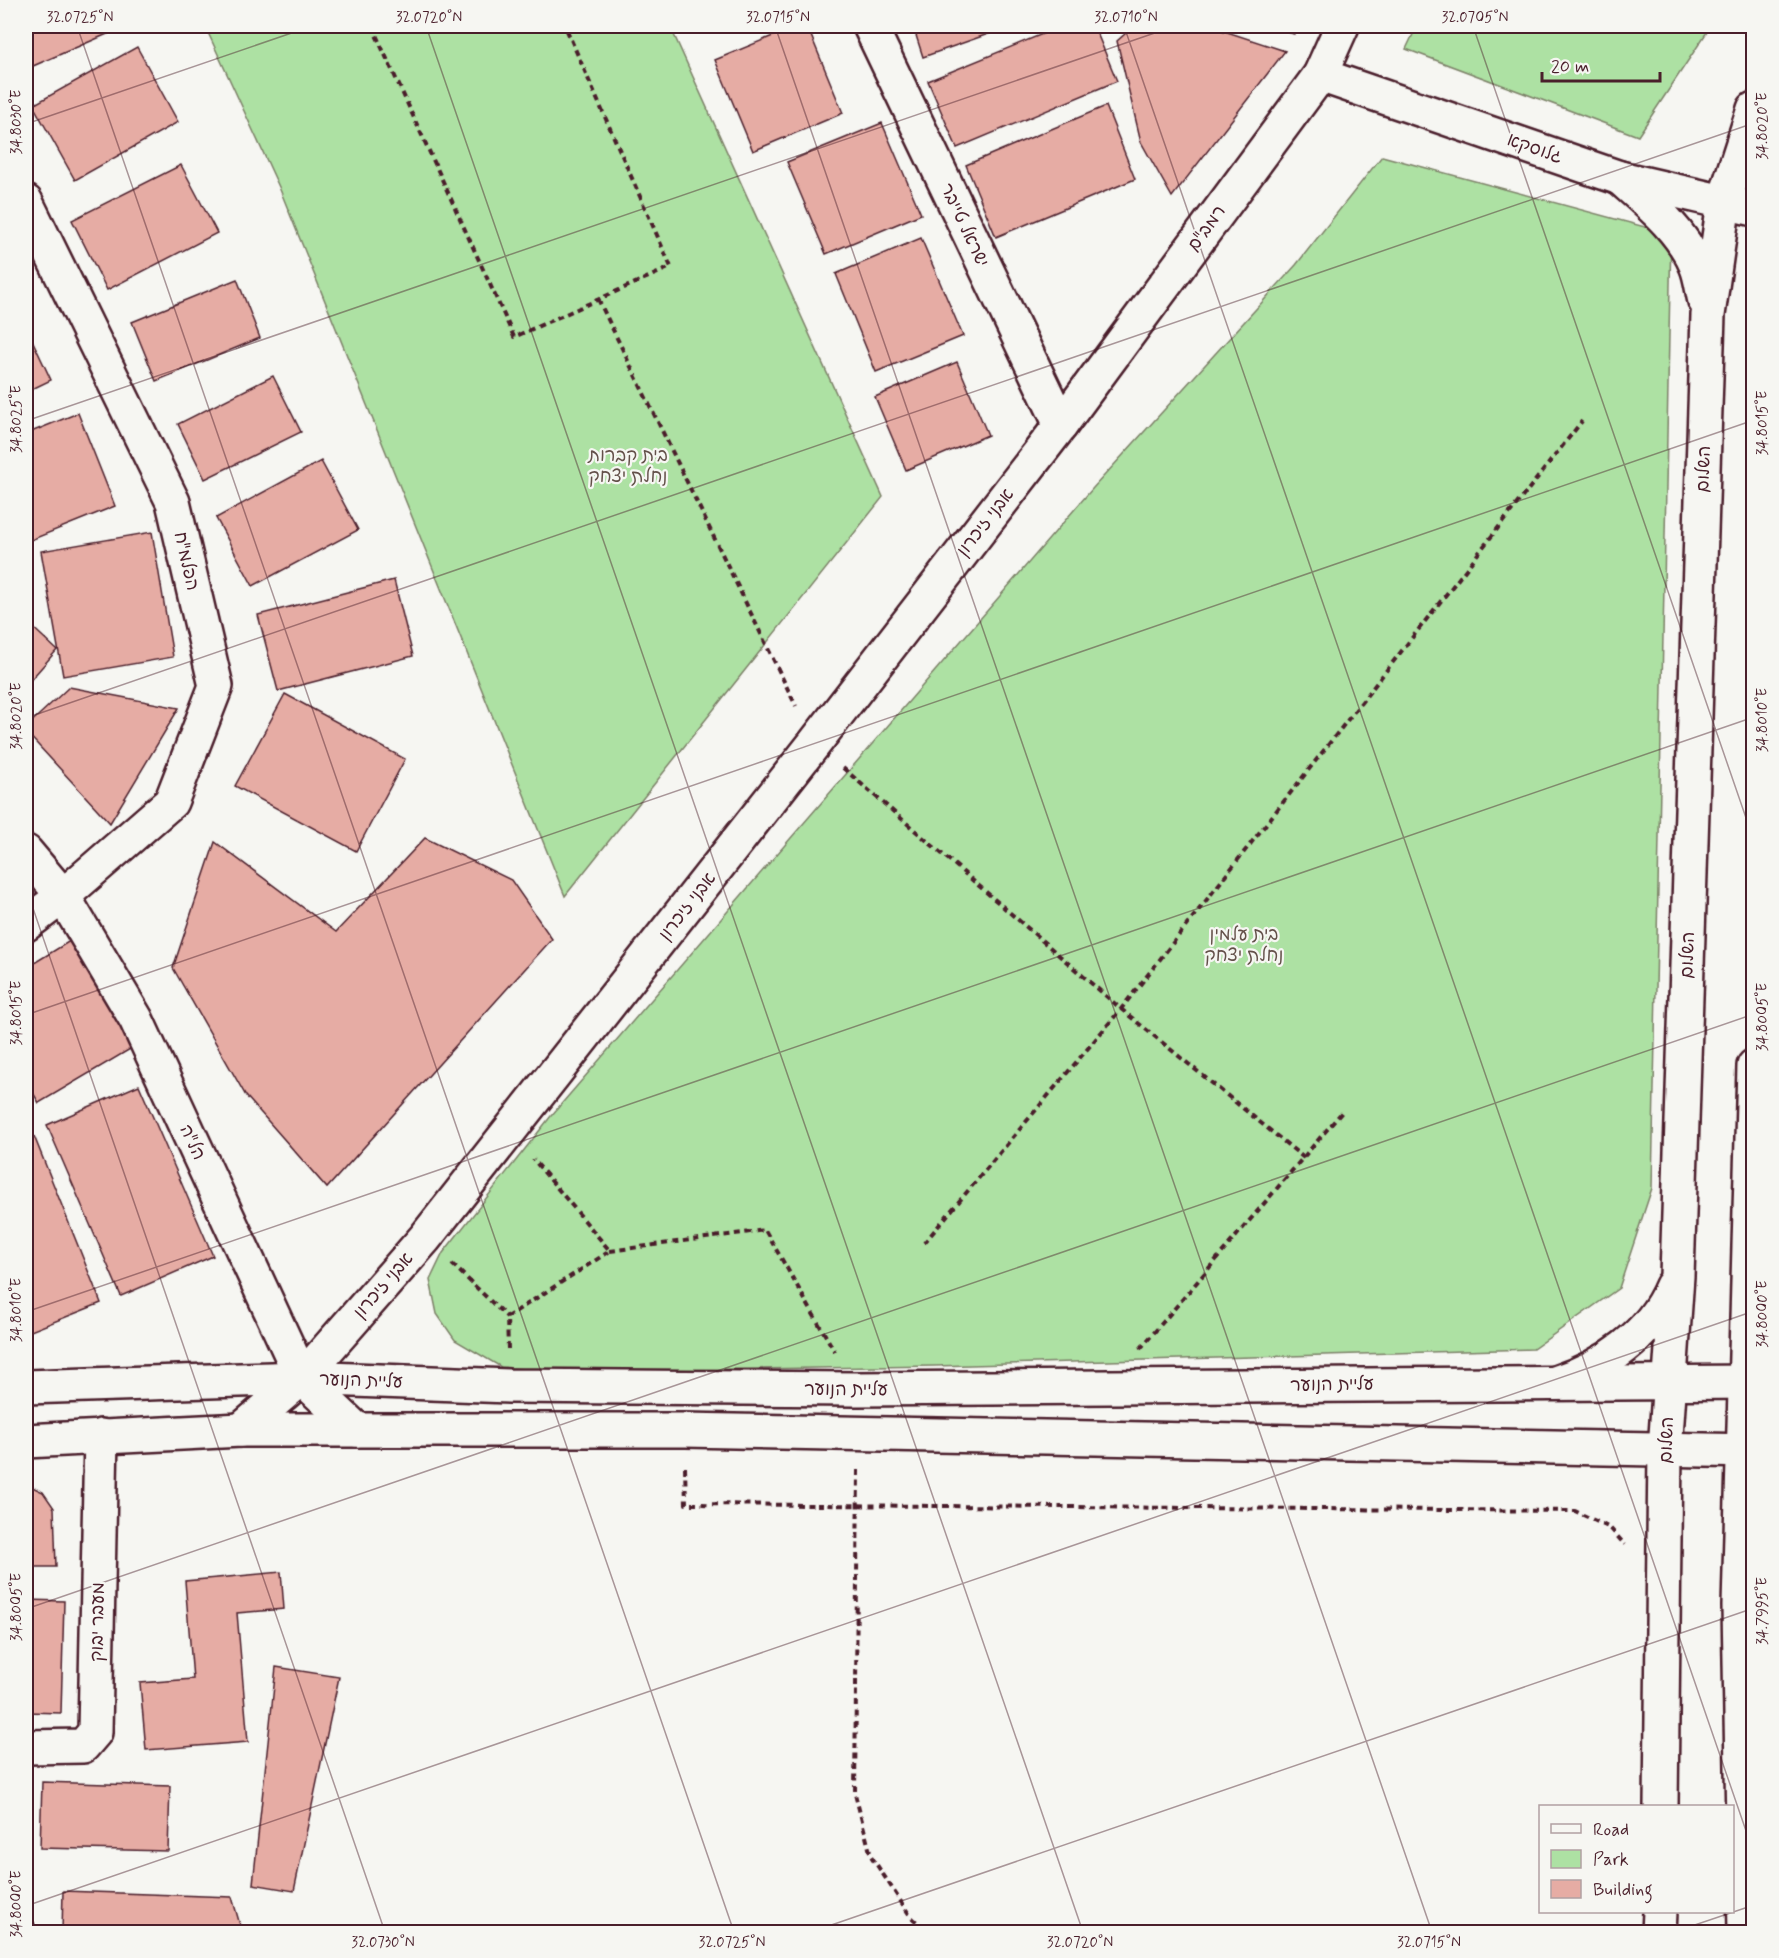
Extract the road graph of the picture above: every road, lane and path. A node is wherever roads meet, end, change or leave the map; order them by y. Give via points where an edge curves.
1 (372, 26) edge
2 (565, 26) edge
3 (870, 26) edge
4 (1342, 26) edge
5 (1320, 75) junction
6 (1754, 109) edge
7 (1620, 178) junction
8 (26, 202) edge
9 (1739, 205) edge
10 (598, 299) junction
11 (1708, 315) junction
12 (1582, 421) dead end
13 (1061, 425) junction
14 (814, 744) junction
15 (26, 852) edge
16 (63, 896) junction
17 (26, 924) edge
18 (1121, 1009) junction
19 (1754, 1066) edge
20 (1342, 1112) dead end
21 (509, 1131) junction
22 (1304, 1158) junction
23 (425, 1238) junction
24 (924, 1244) dead end
25 (610, 1251) junction
26 (1677, 1276) junction
27 (1751, 1301) edge
28 (507, 1317) junction
29 (302, 1378) junction
30 (1750, 1382) edge
31 (1555, 1383) junction
32 (1668, 1384) junction
33 (509, 1386) junction
34 (1107, 1386) junction
35 (26, 1387) edge
36 (856, 1389) junction
37 (242, 1430) junction
38 (357, 1430) junction
39 (685, 1430) junction
40 (858, 1434) junction
41 (101, 1436) junction
42 (26, 1441) edge
43 (1665, 1450) junction
44 (1749, 1451) edge
45 (858, 1506) junction
46 (1627, 1547) dead end
47 (1754, 1561) edge
48 (1739, 1606) junction
49 (26, 1747) edge
50 (1661, 1805) edge
51 (1660, 1913) edge
52 (929, 1932) edge
53 (1659, 1932) edge
54 (1745, 1932) edge

1 - 10 path via 514,337
2 - 10 path via 671,267
3 - 13 street, ישראל טייבר
4 - 5 street, רמב"ם
5 - 7 street, גלוסקא
5 - 13 street, רמב"ם
6 - 9 street, השלום
7 - 9 street, גלוסקא
7 - 11 street via 1680,238 1697,266
8 - 16 street, הפלמ"ח via 173,502 216,686 171,802
9 - 11 street, השלום
10 - 14 path
11 - 26 street, השלום
12 - 18 path
13 - 14 street, אבני זיכרון
14 - 18 path
14 - 21 street, אבני זיכרון
15 - 16 street, הל"ה
16 - 17 street, הפלמ"ח
16 - 29 street, הל"ה via 136,1019
18 - 22 path
18 - 24 path
19 - 27 street
20 - 22 path
21 - 23 street, אבני זיכרון
21 - 25 path
22 - 34 path
23 - 28 path
23 - 29 street, אבני זיכרון
25 - 28 path
25 - 36 path via 765,1230
26 - 31 street via 1662,1308 1630,1343 1578,1375
26 - 32 street, השלום
27 - 30 street
28 - 33 path
29 - 33 street, עליית הנוער
29 - 35 street, עליית הנוער
29 - 37 street, אבני זיכרון
29 - 38 street, הל"ה
30 - 32 street, עליית הנוער
30 - 44 street
31 - 32 street, עליית הנוער
31 - 34 street, עליית הנוער
32 - 43 street, השלום
33 - 36 street, עליית הנוער
34 - 36 street, עליית הנוער
37 - 38 street
37 - 41 street
38 - 39 street
39 - 40 street
39 - 45 path via 686,1504
40 - 43 street
40 - 45 path
41 - 42 street
41 - 49 street, מעבר יבוק via 95,1732 83,1746
43 - 44 street
43 - 50 street, השלום
44 - 48 street
45 - 46 path via 1575,1511 1610,1528
45 - 52 path via 855,1794 871,1856 911,1917
47 - 48 street
48 - 54 street
51 - 53 street

